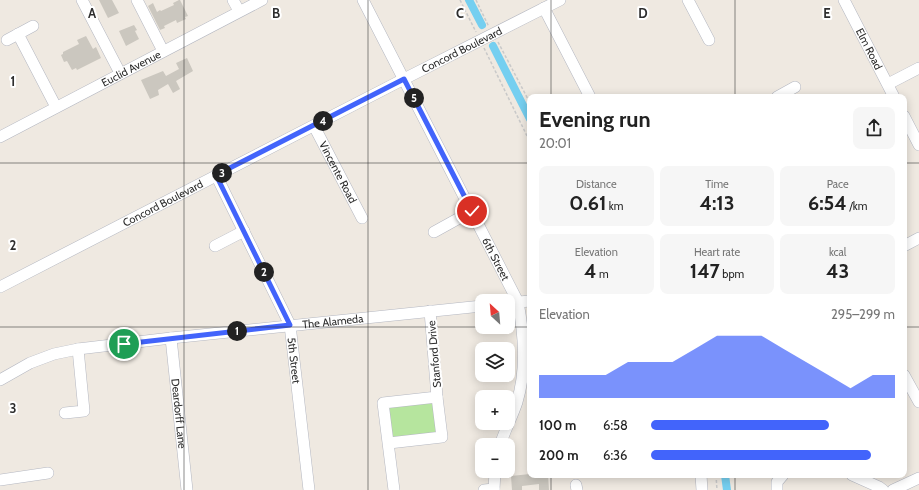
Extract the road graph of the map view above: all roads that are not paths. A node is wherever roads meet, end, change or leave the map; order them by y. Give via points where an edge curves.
1 (82, 0) edge
2 (137, 0) edge
3 (233, 0) edge
4 (262, 0) edge
5 (363, 0) edge
6 (560, 0) edge
7 (688, 0) edge
8 (844, 0) edge
9 (544, 8) junction
10 (239, 11) junction
11 (33, 26) dead end
12 (18, 34) junction
13 (7, 40) dead end
14 (709, 40) dead end
15 (163, 51) junction
16 (919, 68) edge
17 (120, 73) junction
18 (404, 79) junction
19 (888, 84) junction
20 (795, 87) dead end
21 (588, 94) edge
22 (782, 94) edge
23 (893, 94) edge
24 (56, 107) junction
25 (907, 122) edge
26 (314, 126) junction
27 (1, 134) edge
28 (919, 145) edge
29 (216, 175) junction
30 (472, 211) junction
31 (362, 218) dead end
32 (244, 231) junction
33 (434, 232) dead end
34 (919, 238) edge
35 (907, 244) edge
36 (215, 246) dead end
37 (0, 287) edge
38 (509, 294) edge
39 (527, 301) edge
40 (515, 302) edge
41 (475, 307) edge
42 (515, 311) edge
43 (430, 312) junction
44 (290, 325) junction
45 (171, 338) junction
46 (78, 349) junction
47 (0, 380) edge
48 (907, 380) edge
49 (437, 397) junction
50 (919, 402) edge
51 (65, 413) dead end
52 (503, 438) edge
53 (389, 443) junction
54 (48, 474) dead end
55 (493, 478) edge
56 (701, 478) edge
57 (780, 478) edge
58 (859, 478) edge
59 (919, 478) edge
60 (0, 480) edge
61 (187, 490) edge
62 (310, 490) edge
63 (394, 490) edge
64 (490, 490) edge
65 (702, 490) edge
66 (776, 490) edge
67 (883, 490) edge
68 (893, 490) edge

1 - 17 street
2 - 15 street
3 - 10 street
4 - 10 street, Euclid Avenue
5 - 18 street, 6th Street
6 - 9 street, Concord Boulevard
7 - 14 street
8 - 19 street, Elm Road
9 - 18 street, Concord Boulevard
9 - 21 street
10 - 15 street, Euclid Avenue
11 - 12 street
12 - 13 street
12 - 24 street
15 - 17 street, Euclid Avenue
16 - 19 street
17 - 24 street, Euclid Avenue
18 - 26 street, Concord Boulevard
18 - 30 street, 6th Street
19 - 23 street, Elm Road
20 - 22 street
24 - 27 street, Euclid Avenue
25 - 28 street
26 - 29 street, Concord Boulevard
26 - 31 street, Vincente Road
29 - 32 street, 5th Street
29 - 37 street, Concord Boulevard
30 - 33 street
30 - 38 street, 6th Street
32 - 36 street
32 - 44 street, 5th Street
34 - 35 street
39 - 40 street
41 - 43 street, The Alameda
42 - 52 street, 6th Street via 524,353 522,376 517,402
43 - 44 street, The Alameda
43 - 49 street, Stanford Drive
44 - 45 street, The Alameda
44 - 62 street, 5th Street
45 - 46 street, The Alameda
45 - 61 street, Deardorff Lane
46 - 47 street, The Alameda via 30,362
46 - 51 street via 84,411
48 - 50 street
49 - 53 street, Stanford Drive via 442,437
49 - 53 street, Stanford Drive via 383,403
53 - 63 street, Stanford Drive
54 - 60 street
55 - 64 street
56 - 65 street
57 - 66 street
58 - 67 street
59 - 68 street

